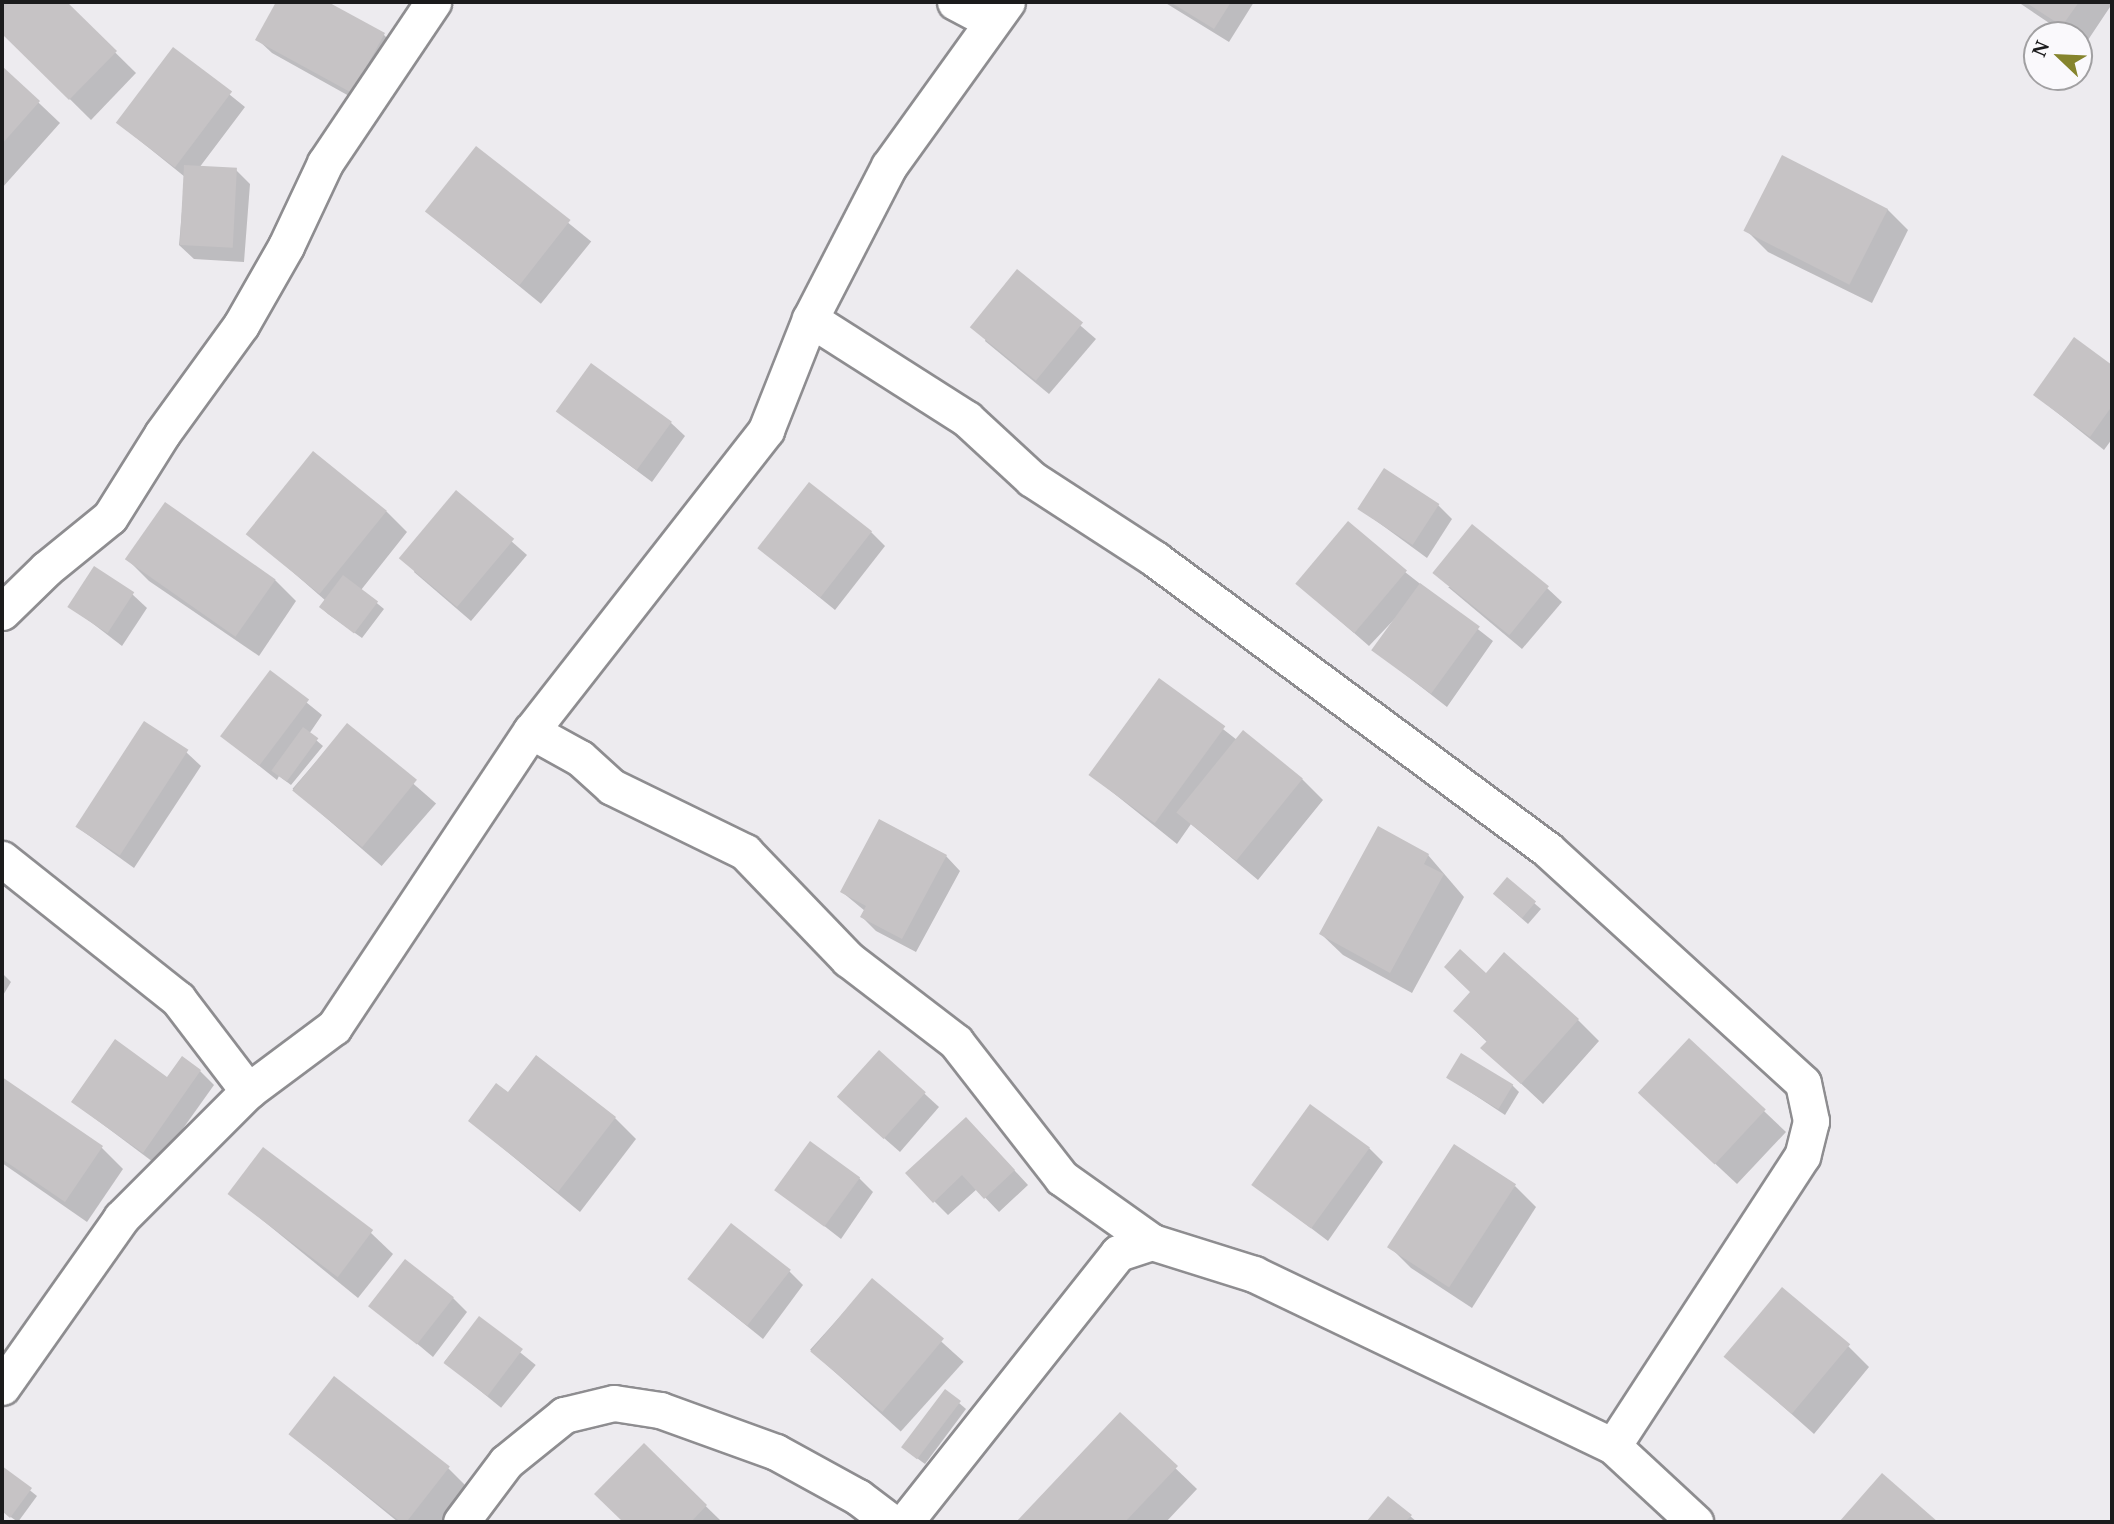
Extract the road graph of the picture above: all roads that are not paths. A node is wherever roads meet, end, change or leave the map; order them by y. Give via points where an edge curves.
1 (433, 2) edge
2 (955, 2) edge
3 (999, 12) edge
4 (810, 319) junction
5 (2, 612) edge
6 (531, 731) junction
7 (2, 859) edge
8 (248, 1091) junction
9 (1152, 1242) junction
10 (2, 1387) edge
11 (1613, 1446) junction
12 (461, 1522) edge
13 (891, 1522) edge
14 (905, 1522) edge
15 (1695, 1522) edge

1 - 5 street via 325,163 286,246 241,325 162,434 110,517
2 - 3 street
3 - 4 street via 889,166
4 - 6 street via 766,430
4 - 11 street via 967,419 1032,479 1155,559 1548,850 1802,1083 1811,1121 1802,1156
6 - 8 street via 334,1027
6 - 9 street via 580,758 612,787 745,852 848,959 956,1042 1062,1178
7 - 8 street via 178,999
8 - 10 street via 121,1218
9 - 11 street via 1254,1274
9 - 14 street via 1118,1253
11 - 15 street
12 - 13 street via 506,1462 564,1415 614,1403 660,1410 776,1452 858,1497

